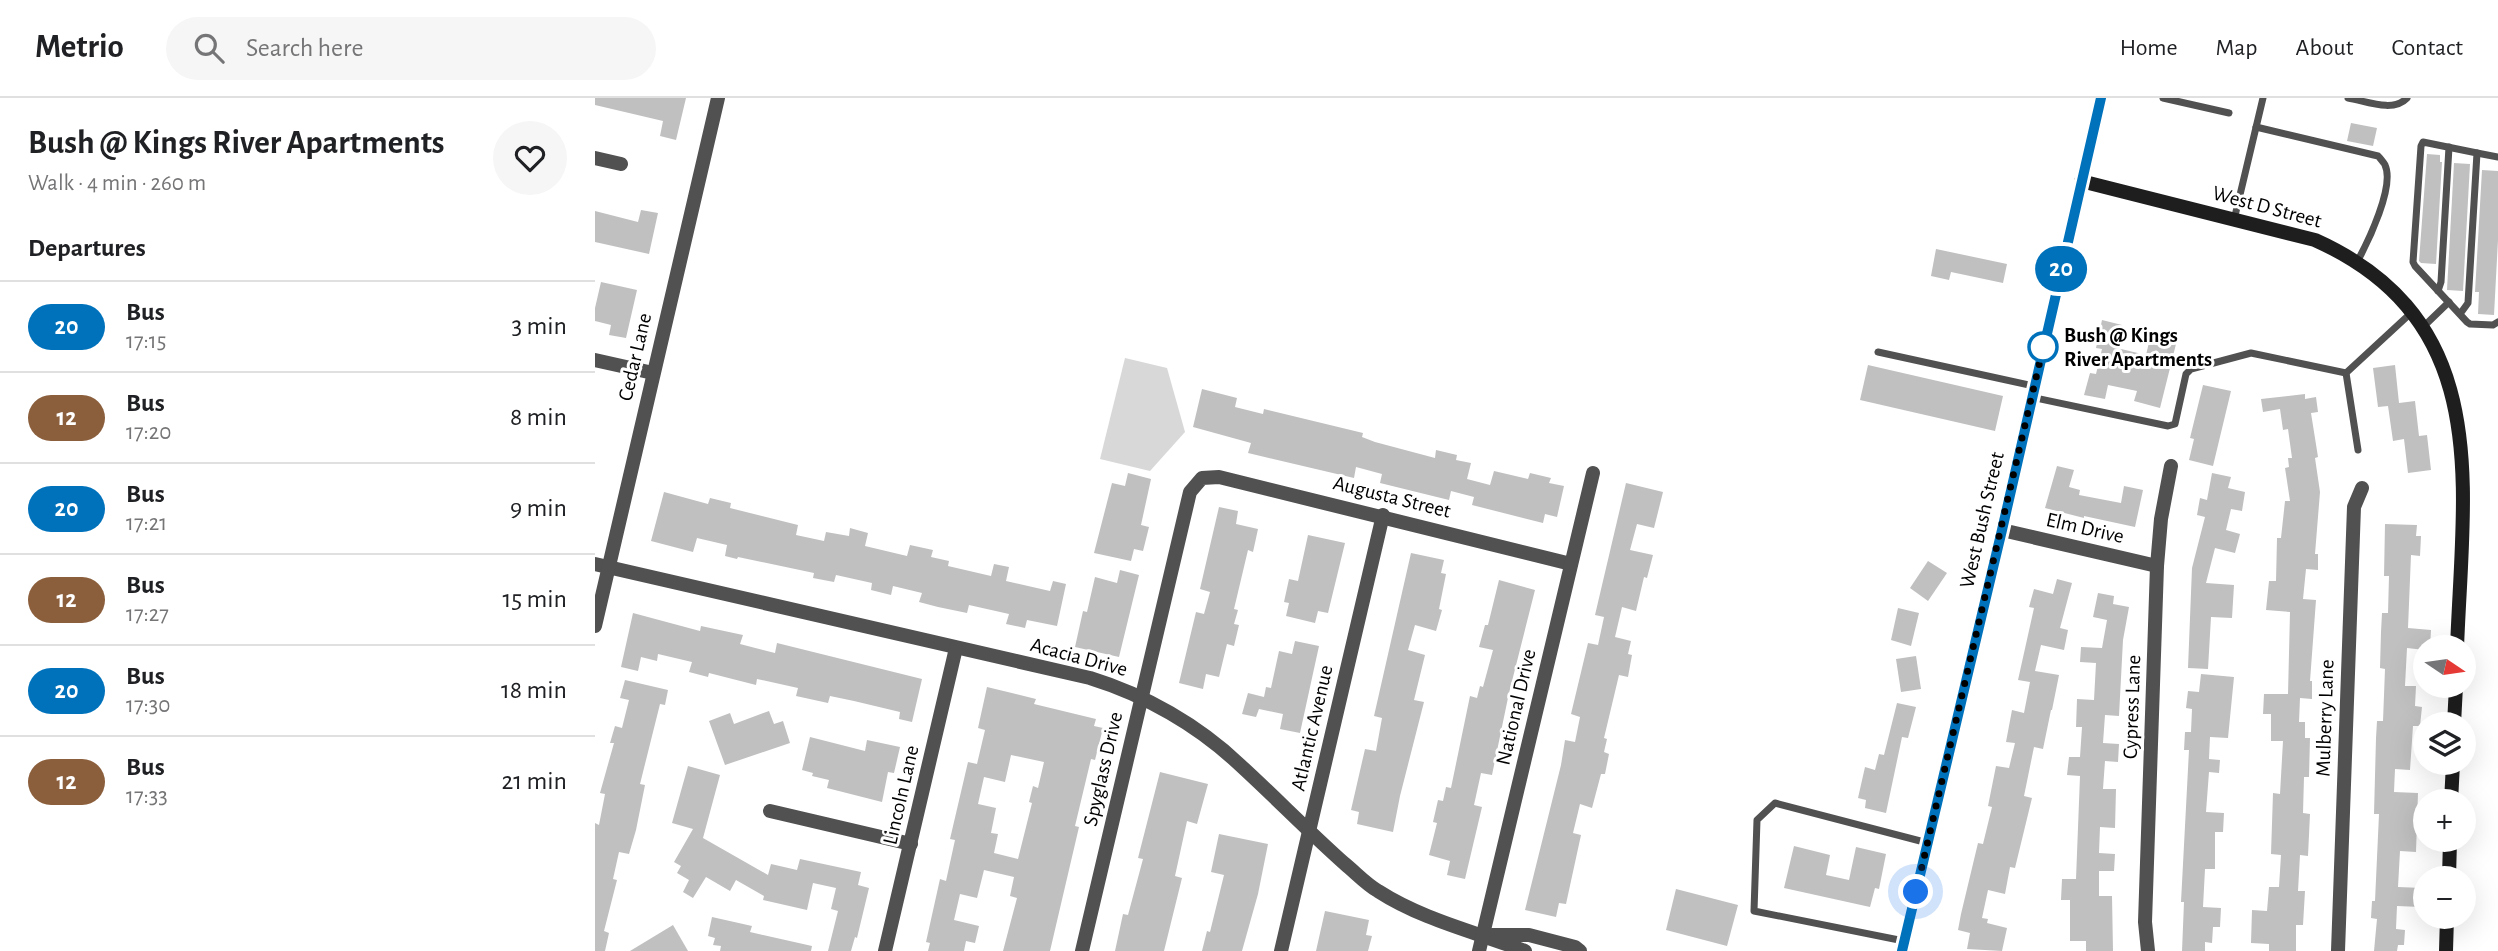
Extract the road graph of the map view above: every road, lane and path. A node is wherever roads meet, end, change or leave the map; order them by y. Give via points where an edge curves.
1 (718, 98) edge
2 (2101, 98) edge
3 (2163, 98) edge
4 (2263, 98) edge
5 (2348, 98) edge
6 (2407, 98) edge
7 (2229, 113) dead end
8 (2256, 127) junction
9 (2449, 147) junction
10 (2477, 153) junction
11 (2498, 157) edge
12 (595, 158) edge
13 (621, 164) dead end
14 (2081, 181) junction
15 (2234, 220) junction
16 (2357, 262) junction
17 (2438, 290) junction
18 (2449, 302) junction
19 (2412, 313) junction
20 (2460, 314) junction
21 (2498, 322) edge
22 (2422, 328) junction
23 (1878, 352) dead end
24 (595, 360) edge
25 (653, 373) junction
26 (2346, 373) junction
27 (2033, 392) junction
28 (2358, 450) dead end
29 (2171, 466) dead end
30 (1593, 473) dead end
31 (1202, 478) joint
32 (2362, 488) dead end
33 (1383, 516) junction
34 (2002, 530) junction
35 (1571, 564) junction
36 (602, 566) edge
37 (2157, 566) junction
38 (595, 626) edge
39 (2457, 635) edge
40 (956, 648) junction
41 (1141, 697) junction
42 (770, 811) dead end
43 (1309, 832) junction
44 (1928, 843) junction
45 (911, 844) junction
46 (2447, 929) edge
47 (1483, 934) junction
48 (1903, 946) edge
49 (885, 951) edge
50 (1082, 951) edge
51 (1281, 951) edge
52 (1479, 951) edge
53 (1525, 951) edge
54 (1580, 951) edge
55 (2148, 951) edge
56 (2338, 951) edge
57 (2446, 951) edge

1 - 25 street, Cedar Lane
2 - 14 street, West Bush Street
3 - 7 lane
4 - 8 lane
5 - 6 lane via 2393,106
8 - 15 lane
8 - 16 lane via 2378,156 2385,165 2377,224
9 - 10 lane
9 - 17 lane
9 - 17 lane via 2428,142 2421,146 2413,262
10 - 11 lane
10 - 20 lane via 2468,303
12 - 13 street
14 - 15 street, West D Street
14 - 27 street, West Bush Street
15 - 16 street, West D Street via 2315,240
16 - 19 street, West D Street
17 - 18 lane
18 - 20 lane
18 - 22 lane
19 - 22 street, West D Street
19 - 26 lane
20 - 21 lane via 2470,324 2493,326
22 - 39 street, West D Street via 2445,371 2462,444
23 - 27 lane
24 - 25 street
25 - 36 street, Cedar Lane
26 - 27 lane via 2251,353 2191,369 2175,424 2168,426
26 - 28 lane
27 - 34 street, West Bush Street
29 - 37 street, Cypress Lane
30 - 35 street, National Drive
31 - 33 street, Augusta Street via 1219,477
31 - 41 street, Spyglass Drive via 1190,492
32 - 56 street, Mulberry Lane via 2354,507
33 - 35 street, Augusta Street
33 - 43 street, Atlantic Avenue
34 - 37 street, Elm Drive
34 - 44 street, West Bush Street
35 - 47 street, National Drive
36 - 38 street, Cedar Lane
36 - 40 street, Acacia Drive
37 - 55 street, Cypress Lane via 2145,922
40 - 41 street, Acacia Drive via 1090,678
40 - 45 street, Lincoln Lane
41 - 43 street, Acacia Drive via 1193,727 1238,763
41 - 50 street, Spyglass Drive
42 - 45 street
43 - 47 street, Acacia Drive via 1377,891 1449,925
43 - 51 street, Atlantic Avenue
44 - 48 street, West Bush Street
44 - 48 lane via 1776,803 1757,820 1754,911
45 - 49 street, Lincoln Lane
46 - 57 street
47 - 52 street, National Drive
47 - 53 street, Acacia Drive
47 - 54 street, Acacia Drive via 1529,935

